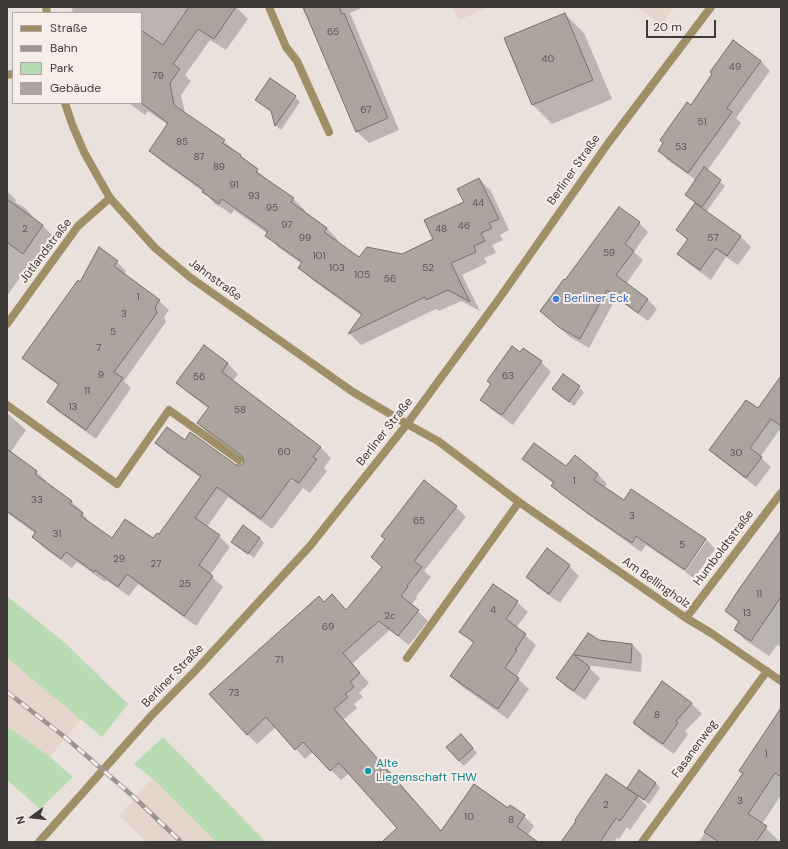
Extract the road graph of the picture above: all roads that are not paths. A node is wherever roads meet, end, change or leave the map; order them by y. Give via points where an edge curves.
1 (269, 7) edge
2 (711, 7) edge
3 (65, 104) edge
4 (329, 132) dead end
5 (110, 198) junction
6 (7, 324) edge
7 (7, 404) edge
8 (407, 424) junction
9 (239, 460) dead end
10 (781, 493) edge
11 (519, 502) junction
12 (686, 618) junction
13 (407, 658) dead end
14 (767, 671) junction
15 (781, 681) edge
16 (40, 842) edge
17 (642, 842) edge

1 - 4 street
2 - 8 street, Berliner Straße via 609,142
3 - 5 street, Jahnstraße via 84,152
5 - 6 street, Jütlandstraße via 78,226
5 - 8 street, Jahnstraße via 155,248 191,278 353,392
7 - 9 street via 117,484 169,410
8 - 11 street, Am Bellingholz via 438,441
8 - 16 street, Berliner Straße via 310,546 151,716
10 - 12 street, Humboldtstraße
11 - 12 street, Am Bellingholz
11 - 13 street
12 - 14 street, Am Bellingholz
14 - 15 street, Am Bellingholz
14 - 17 street, Fasanenweg

